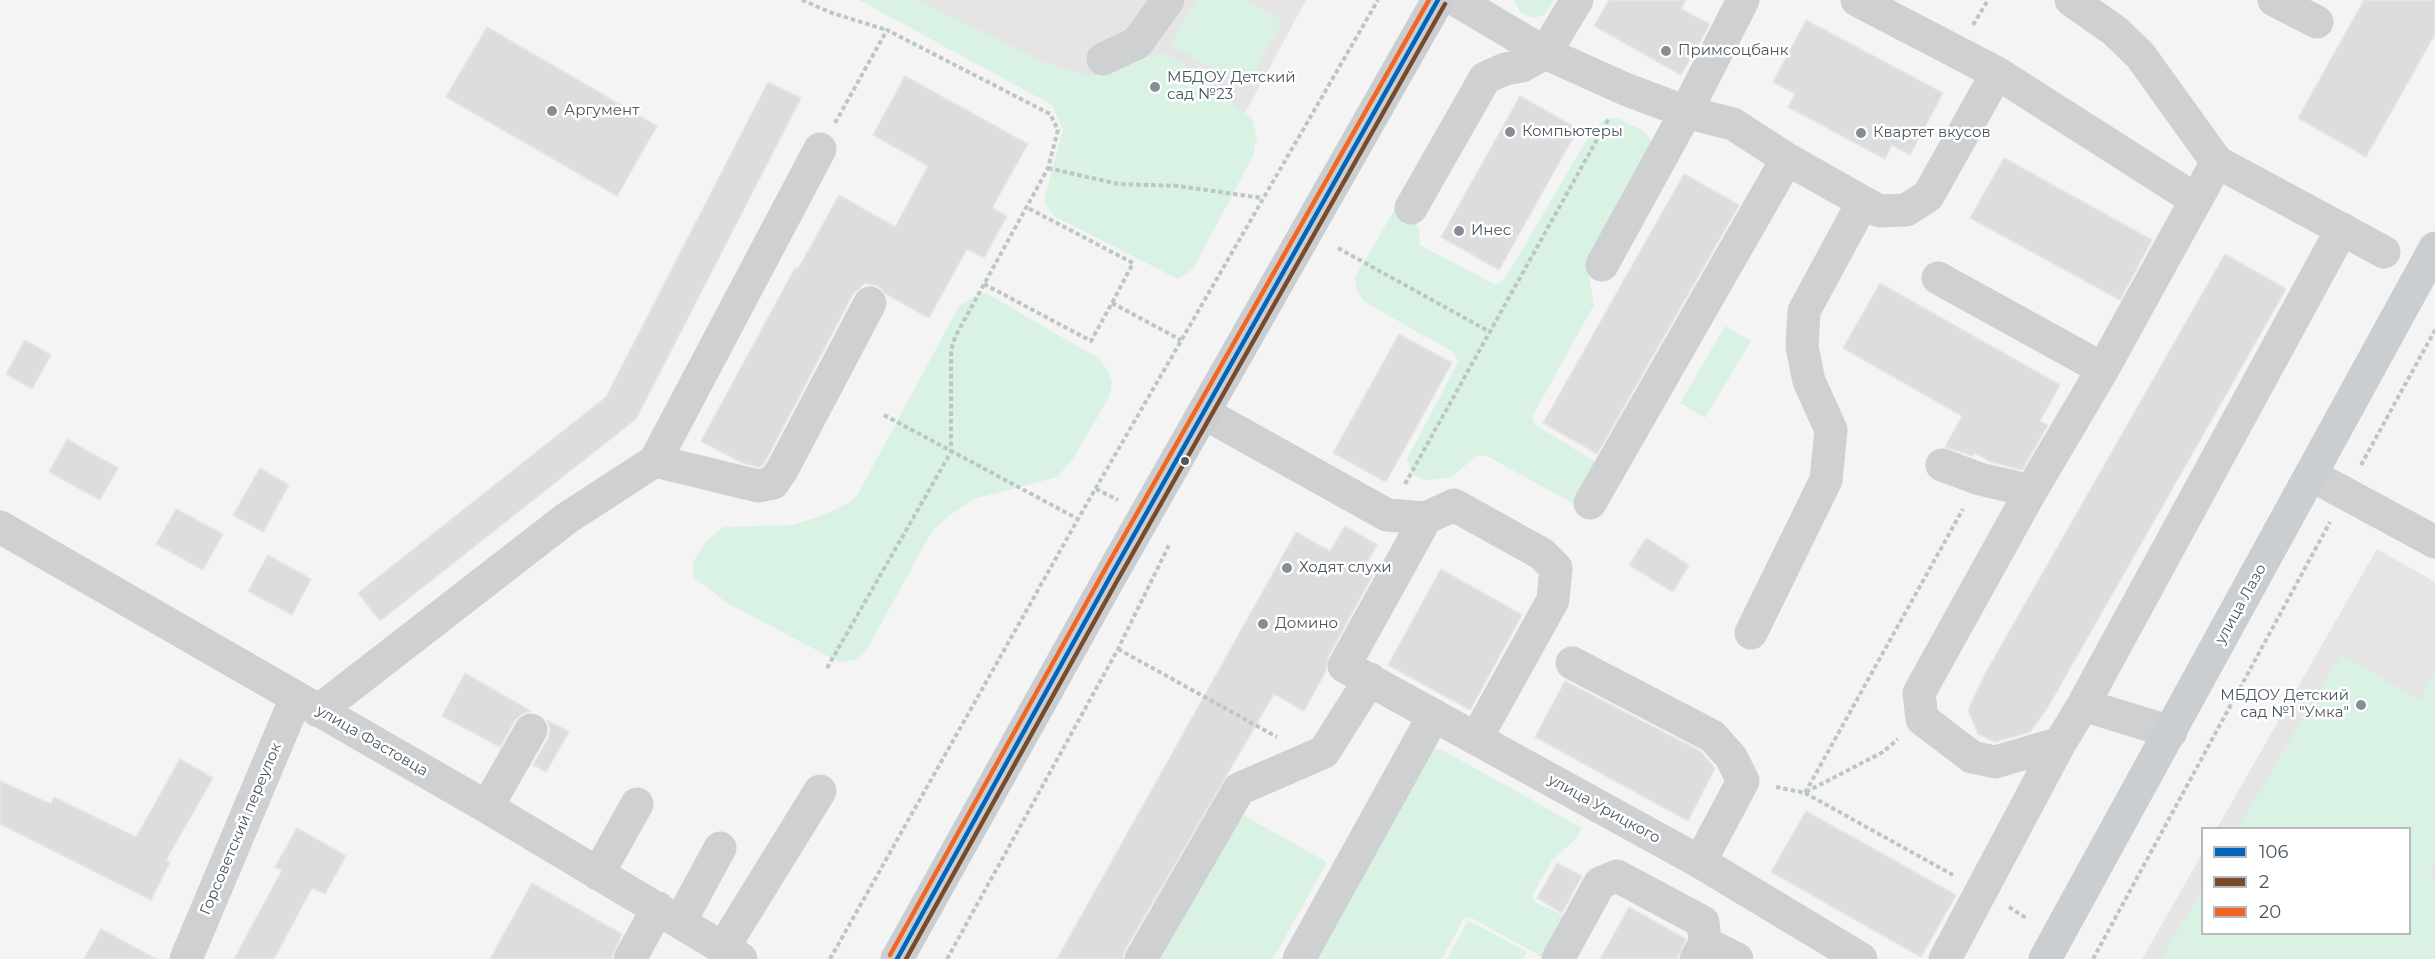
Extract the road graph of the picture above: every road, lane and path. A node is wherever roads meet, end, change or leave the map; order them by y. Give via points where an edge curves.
1 (802, 0) edge
2 (1168, 0) edge
3 (1378, 0) edge
4 (1438, 0) edge
5 (1456, 0) edge
6 (1576, 0) edge
7 (1743, 0) edge
8 (1857, 0) edge
9 (2071, 0) edge
10 (2274, 0) edge
11 (2317, 22) dead end
12 (887, 30) junction
13 (1545, 53) junction
14 (1103, 60) dead end
15 (1997, 72) junction
16 (1625, 89) junction
17 (1686, 112) junction
18 (820, 150) joint
19 (1787, 159) junction
20 (2217, 162) junction
21 (1048, 168) junction
22 (1851, 195) junction
23 (1262, 198) junction
24 (2196, 200) junction
25 (1026, 207) junction
26 (1411, 208) dead end
27 (2342, 229) junction
28 (1344, 238) dead end
29 (1338, 248) junction
30 (2435, 248) edge
31 (2384, 252) dead end
32 (1332, 258) dead end
33 (1602, 264) dead end
34 (1938, 278) dead end
35 (984, 284) junction
36 (870, 303) dead end
37 (1112, 303) junction
38 (2435, 330) edge
39 (1490, 332) junction
40 (1181, 340) junction
41 (2103, 369) junction
42 (1204, 413) junction
43 (884, 415) dead end
44 (951, 452) junction
45 (655, 461) junction
46 (1942, 465) dead end
47 (2311, 475) junction
48 (1980, 479) junction
49 (2031, 490) junction
50 (2345, 494) junction
51 (1590, 503) dead end
52 (1387, 515) junction
53 (1426, 518) junction
54 (1078, 519) junction
55 (0, 527) edge
56 (1173, 538) dead end
57 (2435, 542) edge
58 (1751, 633) dead end
59 (1118, 649) junction
60 (1572, 663) dead end
61 (827, 668) dead end
62 (1357, 673) junction
63 (307, 704) junction
64 (2083, 705) junction
65 (1434, 716) junction
66 (1922, 719) junction
67 (531, 730) dead end
68 (2171, 732) junction
69 (1275, 736) dead end
70 (1477, 737) junction
71 (2060, 742) junction
72 (1743, 781) junction
73 (820, 791) dead end
74 (1805, 793) junction
75 (638, 804) dead end
76 (487, 807) junction
77 (720, 848) dead end
78 (1700, 862) junction
79 (598, 874) junction
80 (1981, 890) junction
81 (669, 915) junction
82 (1701, 951) edge
83 (732, 954) edge
84 (186, 959) edge
85 (630, 959) edge
86 (830, 959) edge
87 (897, 959) edge
88 (947, 959) edge
89 (1142, 959) edge
90 (1299, 959) edge
91 (1558, 959) edge
92 (1737, 959) edge
93 (1861, 959) edge
94 (1945, 959) edge
95 (2045, 959) edge
96 (2093, 959) edge

1 - 12 path via 832,14
2 - 14 street via 1137,43
3 - 23 path
4 - 42 main road
5 - 13 street
6 - 13 street
7 - 17 street
8 - 15 street
9 - 20 street via 2115,31 2140,55
10 - 11 street
12 - 18 path
12 - 21 path via 1050,114 1059,130
13 - 16 street
13 - 26 street via 1522,66 1485,78
15 - 22 street via 1928,196 1906,210 1879,211
15 - 24 street
16 - 17 street
16 - 39 path
17 - 19 street via 1733,124
17 - 33 street
18 - 45 street
19 - 22 street
19 - 51 street
20 - 24 street
20 - 27 street
21 - 23 path via 1118,184 1178,186
21 - 25 path
22 - 58 street via 1804,311 1802,347 1809,381 1831,430 1826,480
23 - 40 path
24 - 41 street
25 - 35 path
25 - 37 path via 1133,263
27 - 31 street
27 - 64 street
28 - 29 path
29 - 32 path
29 - 39 path
30 - 47 main road, улица Лазо
34 - 41 street
35 - 37 path via 1091,341
35 - 44 path via 951,351
36 - 45 street via 773,483 758,486
37 - 40 path
38 - 50 path
39 - 52 path
40 - 54 path
41 - 49 street
42 - 52 street
42 - 87 main road
43 - 44 path
44 - 54 path
44 - 61 path
45 - 63 street via 567,518
46 - 48 street
47 - 50 street
47 - 68 main road, улица Лазо
48 - 49 street
48 - 74 path
49 - 66 street via 1919,693
50 - 57 street
50 - 96 path
52 - 53 street
53 - 62 street
53 - 70 street via 1454,505 1542,554 1556,568 1553,600
54 - 86 path
55 - 63 street, улица Фастовца
56 - 59 path
59 - 69 path
59 - 88 path
60 - 72 street via 1712,736 1731,757
62 - 65 street, улица Урицкого
62 - 89 street via 1324,752 1239,789
63 - 76 street, улица Фастовца
63 - 84 street, Горсоветский переулок
64 - 68 street
64 - 71 street
65 - 70 street, улица Урицкого
65 - 90 street
66 - 71 street via 1972,757 1995,762
66 - 74 path via 1883,752
67 - 76 street
68 - 95 main road, улица Лазо
70 - 78 street, улица Урицкого
71 - 80 street
72 - 74 path
72 - 78 street
73 - 83 street
74 - 80 path
75 - 79 street
76 - 79 street, улица Фастовца
77 - 81 street
78 - 93 street, улица Урицкого
79 - 81 street, улица Фастовца
80 - 94 street
81 - 83 street, улица Фастовца
81 - 85 street
82 - 91 street via 1703,922 1617,876 1600,883
82 - 92 street

